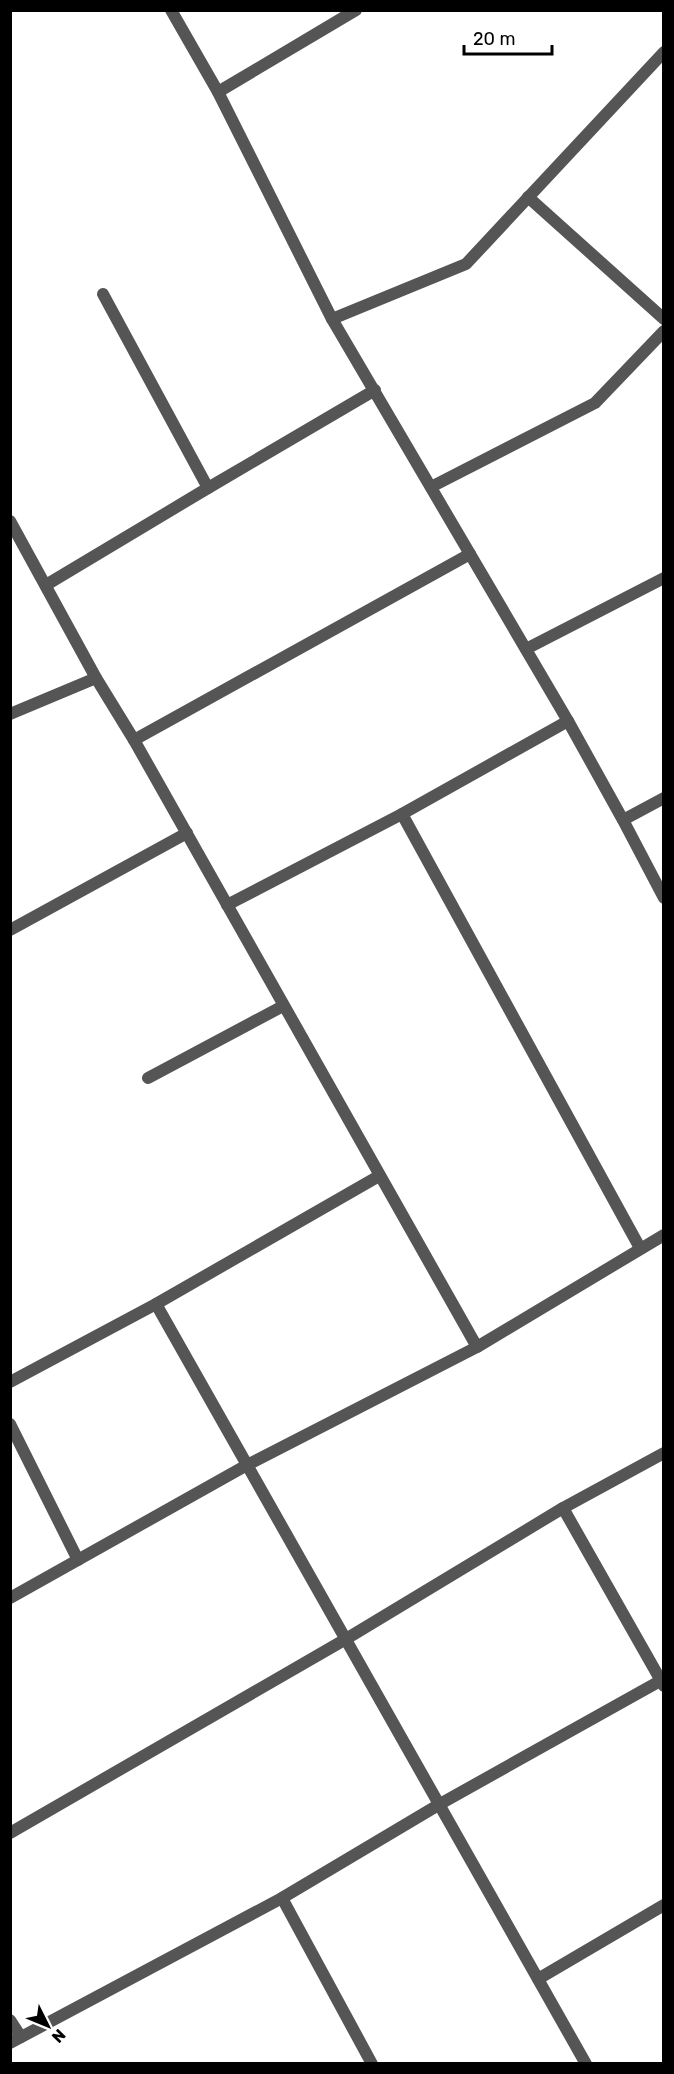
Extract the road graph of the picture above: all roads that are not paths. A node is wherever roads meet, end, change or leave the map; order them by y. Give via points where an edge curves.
1 (171, 10) edge
2 (356, 10) edge
3 (663, 52) edge
4 (218, 92) junction
5 (528, 197) junction
6 (103, 294) dead end
7 (332, 319) junction
8 (663, 319) edge
9 (663, 331) edge
10 (375, 390) junction
11 (431, 487) junction
12 (208, 488) junction
13 (10, 521) edge
14 (470, 554) junction
15 (663, 578) edge
16 (46, 585) junction
17 (526, 649) junction
18 (96, 678) junction
19 (10, 714) edge
20 (568, 721) junction
21 (134, 740) junction
22 (663, 798) edge
23 (402, 814) junction
24 (623, 820) junction
25 (187, 833) junction
26 (663, 898) edge
27 (227, 905) junction
28 (10, 930) edge
29 (283, 1006) junction
30 (148, 1078) dead end
31 (379, 1176) junction
32 (663, 1235) edge
33 (640, 1248) junction
34 (156, 1304) junction
35 (477, 1347) junction
36 (10, 1382) edge
37 (10, 1424) edge
38 (663, 1453) edge
39 (247, 1465) junction
40 (563, 1508) junction
41 (78, 1560) junction
42 (10, 1598) edge
43 (346, 1639) junction
44 (662, 1683) edge
45 (440, 1804) junction
46 (10, 1833) edge
47 (282, 1898) junction
48 (663, 1905) edge
49 (538, 1979) junction
50 (10, 2020) edge
51 (16, 2040) edge
52 (368, 2062) edge
53 (586, 2064) edge

1 - 4 street
2 - 4 street
3 - 5 street
4 - 7 street
5 - 7 street via 466,264
5 - 8 street
6 - 12 street
7 - 10 street
9 - 11 street via 594,403
10 - 11 street
10 - 12 street
11 - 14 street
12 - 16 street
13 - 16 street
14 - 17 street
14 - 21 street
15 - 17 street
16 - 18 street
17 - 20 street
18 - 19 street
18 - 21 street
20 - 23 street
20 - 24 street
21 - 25 street
22 - 24 street
23 - 27 street
23 - 33 street
24 - 26 street
25 - 27 street
25 - 28 street
27 - 29 street
29 - 30 street
29 - 31 street
31 - 34 street
31 - 35 street
32 - 33 street
33 - 35 street
34 - 36 street
34 - 39 street
35 - 39 street
37 - 41 street
38 - 40 street
39 - 41 street
39 - 43 street
40 - 43 street
40 - 44 street
41 - 42 street
43 - 45 street
43 - 46 street
44 - 45 street
45 - 47 street
45 - 49 street
47 - 51 street
47 - 52 street
48 - 49 street
49 - 53 street
50 - 51 street

